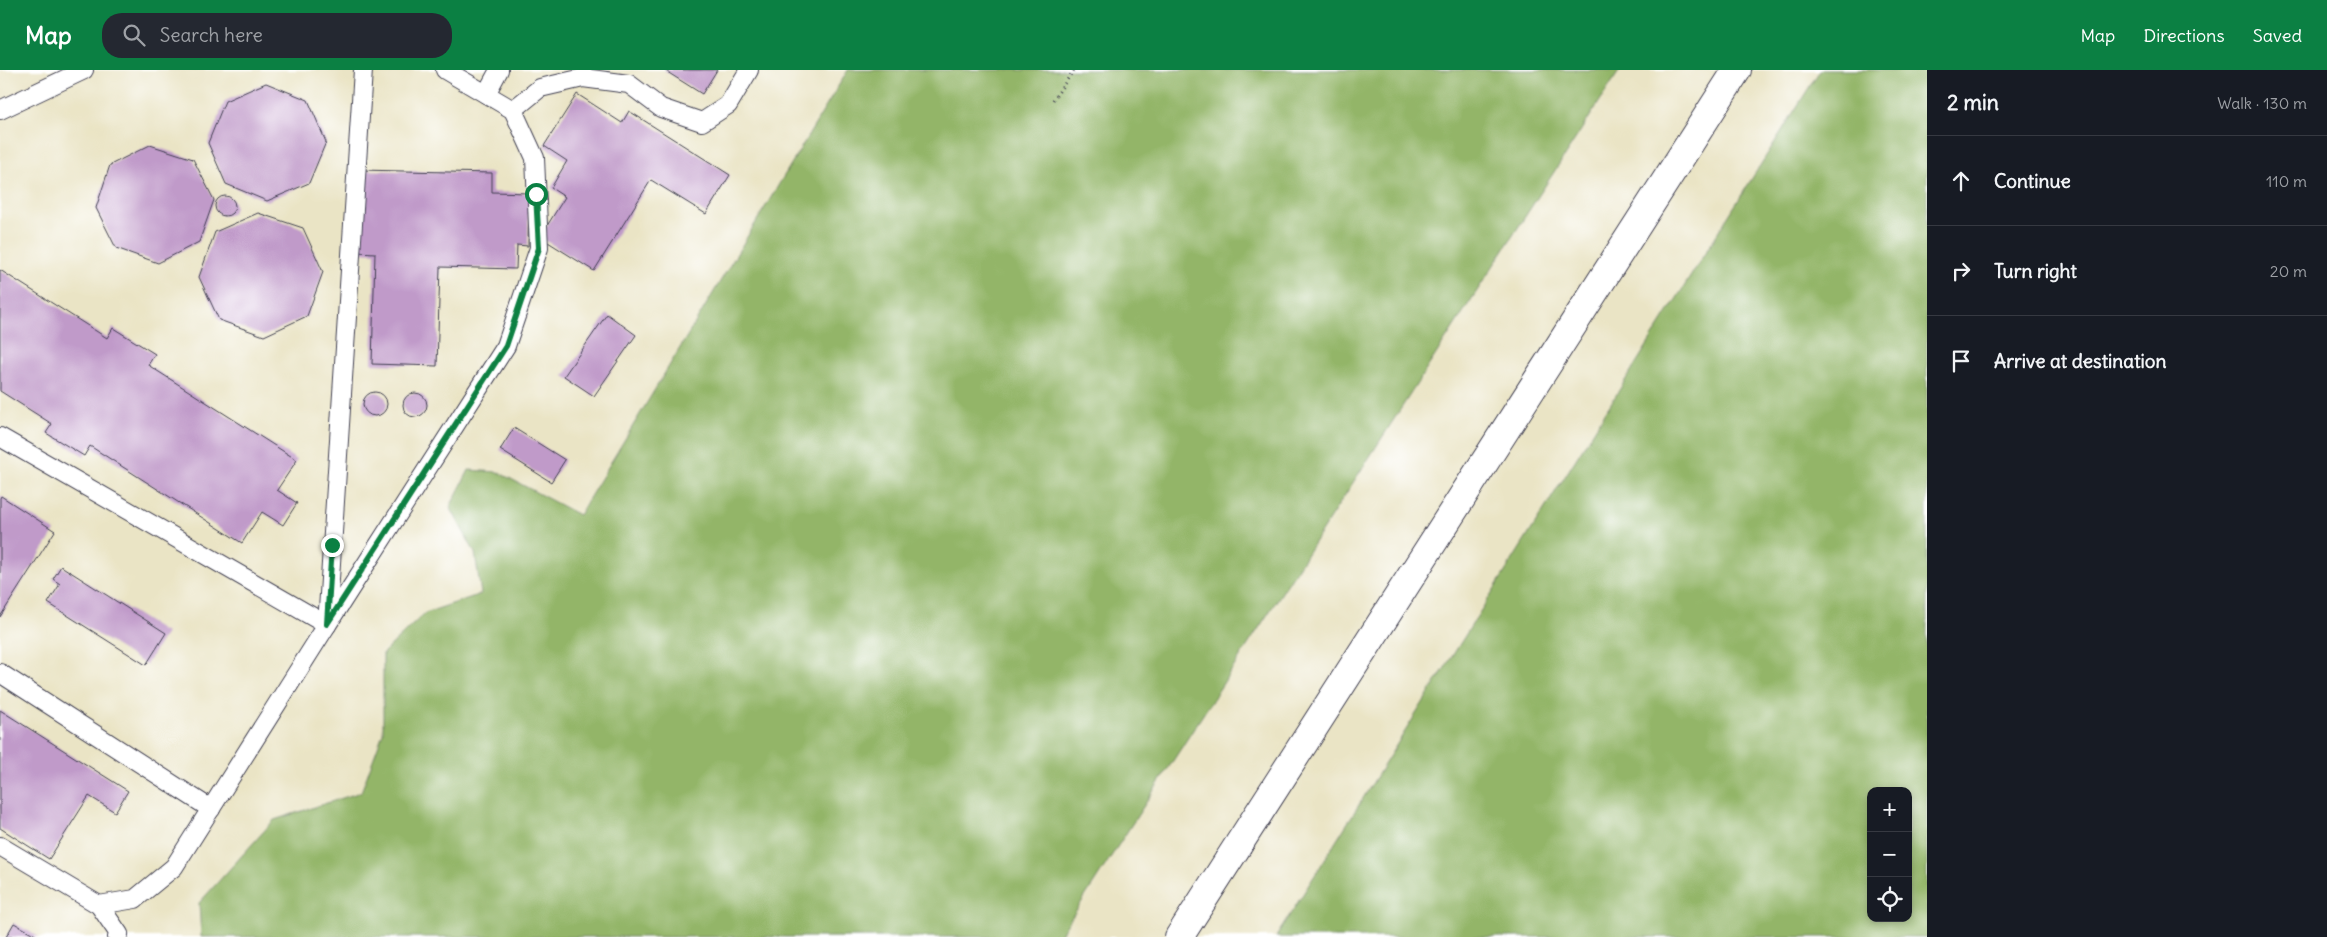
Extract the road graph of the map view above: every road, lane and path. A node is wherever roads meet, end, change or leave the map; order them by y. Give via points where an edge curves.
1 (84, 70) edge
2 (363, 70) edge
3 (445, 70) edge
4 (499, 70) edge
5 (749, 70) edge
6 (1074, 70) edge
7 (1737, 70) edge
8 (486, 94) junction
9 (1052, 100) dead end
10 (0, 110) edge
11 (513, 110) junction
12 (0, 437) edge
13 (327, 624) junction
14 (0, 673) edge
15 (211, 809) junction
16 (0, 846) edge
17 (99, 905) junction
18 (117, 937) edge
19 (1180, 937) edge

1 - 10 lane
2 - 13 lane
3 - 8 lane
4 - 8 lane
5 - 11 lane via 728,105 702,122 661,108 629,84 583,78 540,88
6 - 9 path
7 - 19 main road
8 - 11 lane
11 - 13 lane via 535,158 539,248 506,346
12 - 13 lane
13 - 15 lane
14 - 15 lane
15 - 17 lane via 174,867 135,899
16 - 17 lane
17 - 18 lane via 119,934

